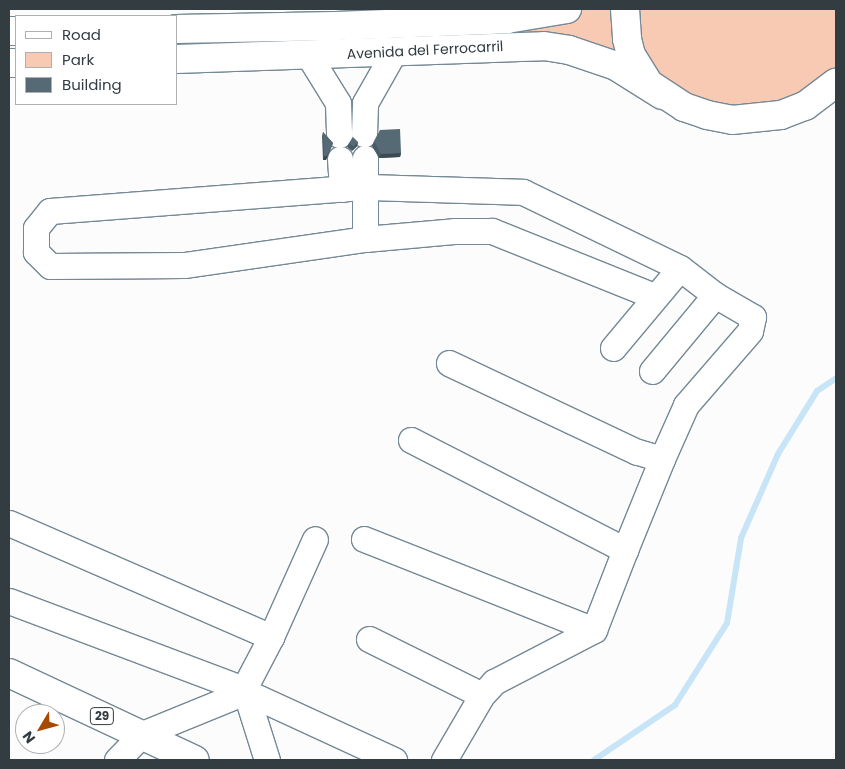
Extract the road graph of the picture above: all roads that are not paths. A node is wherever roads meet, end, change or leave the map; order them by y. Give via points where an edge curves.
1 (567, 9) edge
2 (626, 9) edge
3 (178, 29) edge
4 (394, 52) junction
5 (309, 56) junction
6 (178, 59) edge
7 (836, 83) edge
8 (662, 95) junction
9 (338, 103) junction
10 (365, 103) junction
11 (364, 134) dead end
12 (365, 158) dead end
13 (354, 188) junction
14 (365, 239) junction
15 (680, 268) junction
16 (715, 295) junction
17 (654, 296) junction
18 (613, 348) dead end
19 (449, 363) dead end
20 (652, 371) dead end
21 (411, 440) dead end
22 (662, 459) junction
23 (9, 523) edge
24 (315, 539) dead end
25 (364, 539) dead end
26 (624, 550) junction
27 (9, 602) edge
28 (594, 630) junction
29 (271, 637) junction
30 (369, 639) dead end
31 (9, 673) edge
32 (245, 692) junction
33 (482, 695) junction
34 (142, 734) junction
35 (117, 760) edge
36 (195, 760) edge
37 (266, 760) edge
38 (394, 760) edge
39 (444, 760) edge

1 - 3 main road, Avenida del Ferrocarril via 507,19
2 - 8 main road via 631,55 649,84
4 - 5 main road, Avenida del Ferrocarril
4 - 8 main road, Avenida del Ferrocarril via 509,46 570,50 616,66
4 - 10 lane
5 - 6 main road, Avenida del Ferrocarril
5 - 9 lane
7 - 8 main road via 805,106 757,119 707,115
9 - 10 lane
9 - 13 lane via 340,147
10 - 11 lane
12 - 13 lane
13 - 14 lane
13 - 14 lane via 50,211 36,228 36,252 50,266 184,265
13 - 15 lane via 523,192
14 - 17 lane via 492,231
15 - 16 lane
15 - 17 lane
16 - 20 lane
16 - 22 lane via 753,317 750,331 686,405
17 - 18 lane
19 - 22 lane via 637,452
21 - 26 lane
22 - 26 lane
23 - 29 lane
24 - 29 lane
25 - 28 lane
26 - 28 lane
27 - 32 lane
28 - 33 lane via 494,682
29 - 32 lane
30 - 33 lane
31 - 34 main road, 29
32 - 34 lane
32 - 37 lane
32 - 38 lane
33 - 39 lane
34 - 35 lane
34 - 36 main road, 29

